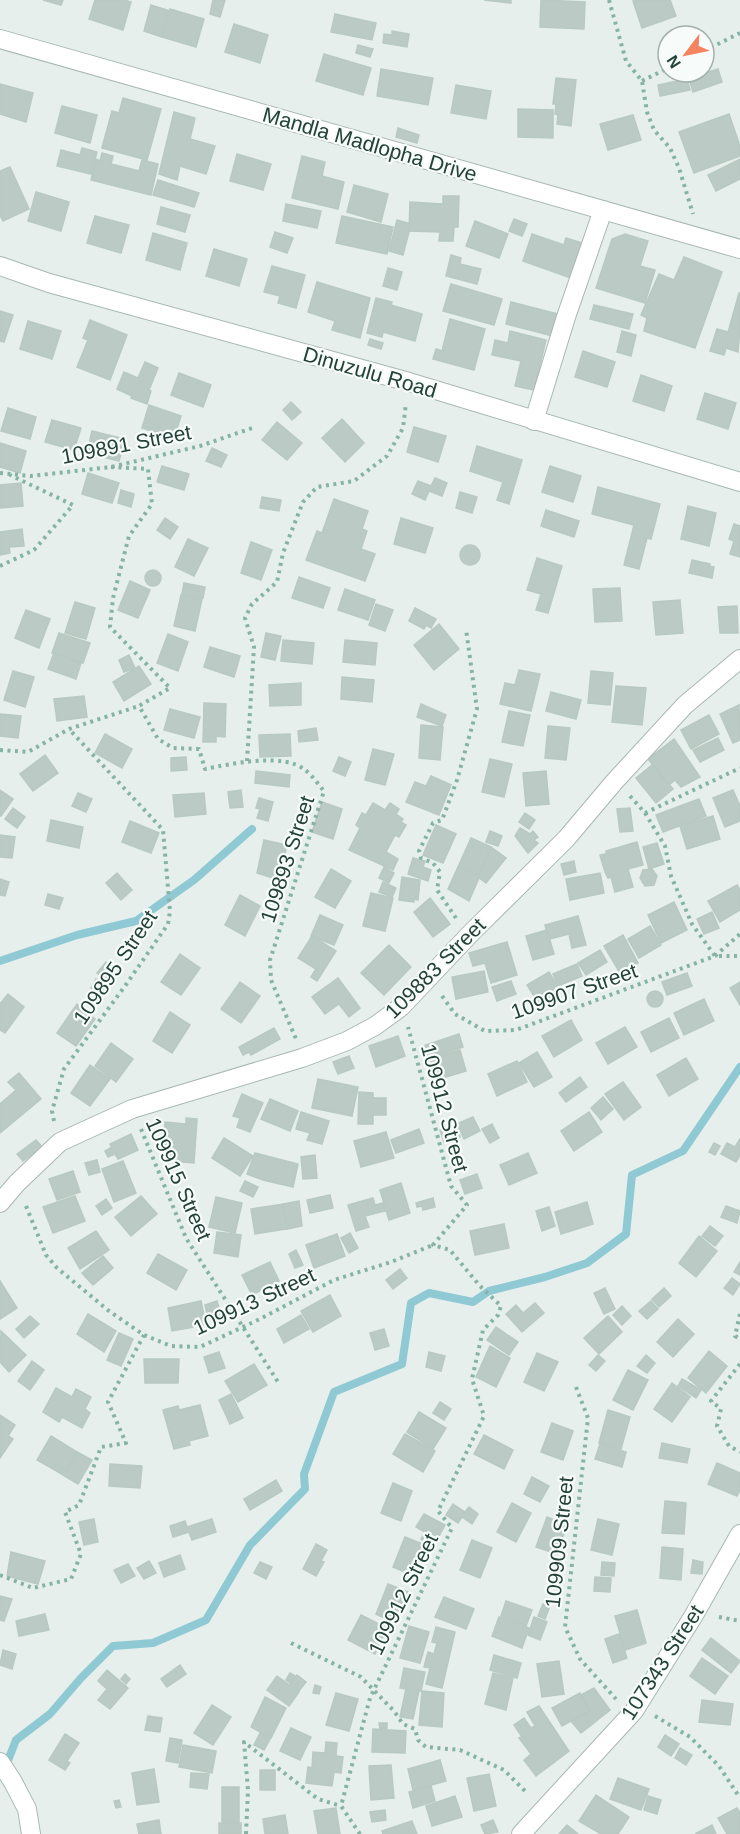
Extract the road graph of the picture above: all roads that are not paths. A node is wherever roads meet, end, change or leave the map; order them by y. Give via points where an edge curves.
1 (0, 39) edge
2 (603, 210) junction
3 (740, 249) edge
4 (0, 266) edge
5 (534, 421) junction
6 (740, 482) edge
7 (740, 659) edge
8 (0, 1203) edge
9 (740, 1534) edge
10 (0, 1762) edge
11 (31, 1834) edge
12 (522, 1834) edge

1 - 2 street, Mandla Madlopha Drive
2 - 3 street, Mandla Madlopha Drive
2 - 5 street
4 - 5 street, Dinuzulu Road
5 - 6 street, Dinuzulu Road
7 - 8 street, 109883 Street via 685,705 567,839 400,1007 375,1026 302,1058 132,1109 60,1142
9 - 12 street, 107343 Street via 634,1711
10 - 11 street via 27,1809

